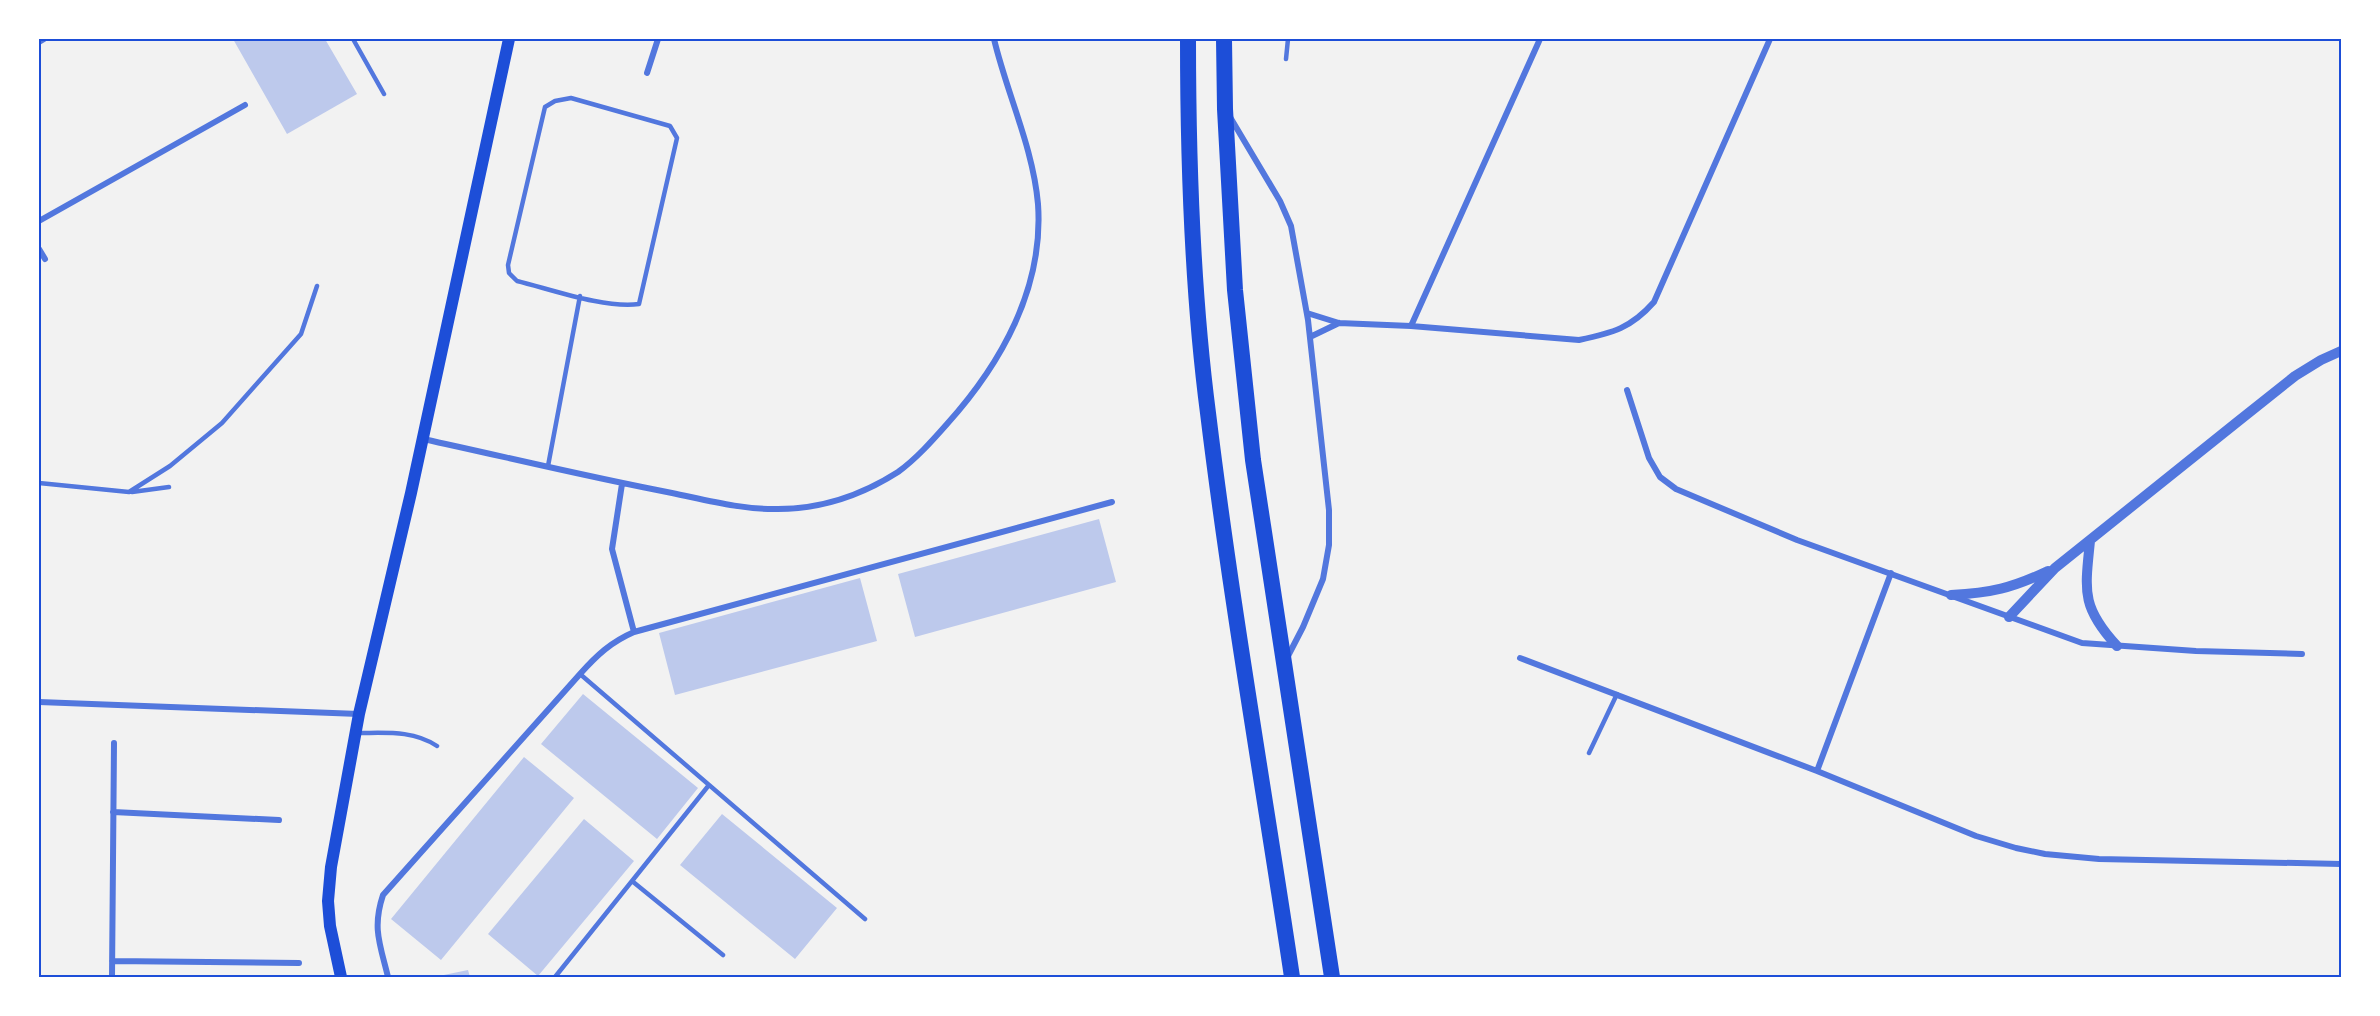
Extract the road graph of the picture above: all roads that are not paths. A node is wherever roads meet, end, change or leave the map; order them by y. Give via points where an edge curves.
1 (44, 39) edge
2 (353, 39) edge
3 (509, 39) edge
4 (658, 39) edge
5 (994, 39) edge
6 (1188, 39) edge
7 (1224, 39) edge
8 (1288, 39) edge
9 (1540, 39) edge
10 (1770, 39) edge
11 (39, 42) edge
12 (1286, 59) dead end
13 (647, 73) dead end
14 (384, 94) dead end
15 (245, 105) dead end
16 (1225, 109) junction
17 (39, 221) edge
18 (39, 249) edge
19 (45, 259) dead end
20 (317, 286) dead end
21 (580, 296) junction
22 (1307, 313) junction
23 (1339, 323) junction
24 (1411, 326) junction
25 (1310, 337) junction
26 (2341, 351) edge
27 (1627, 390) dead end
28 (422, 439) junction
29 (548, 466) junction
30 (39, 483) edge
31 (622, 484) junction
32 (169, 487) dead end
33 (129, 492) junction
34 (1112, 502) dead end
35 (2090, 541) junction
36 (2055, 568) junction
37 (1891, 573) junction
38 (1951, 595) junction
39 (2009, 617) junction
40 (634, 632) junction
41 (2117, 646) junction
42 (2302, 654) dead end
43 (1520, 658) dead end
44 (1284, 663) junction
45 (580, 674) junction
46 (1617, 694) junction
47 (39, 702) edge
48 (359, 714) junction
49 (355, 733) junction
50 (114, 743) dead end
51 (437, 746) dead end
52 (1589, 753) dead end
53 (1817, 771) junction
54 (709, 785) junction
55 (113, 812) junction
56 (279, 820) dead end
57 (2341, 864) edge
58 (632, 881) junction
59 (865, 919) dead end
60 (723, 955) dead end
61 (112, 961) junction
62 (299, 963) dead end
63 (112, 977) edge
64 (341, 977) edge
65 (388, 977) edge
66 (555, 977) edge
67 (1292, 977) edge
68 (1332, 977) edge

1 - 11 street
2 - 14 lane
3 - 28 main road
4 - 13 street
5 - 31 street via 1033,170 1038,206 1036,245 1029,290 1015,327 968,401 900,471 848,497 816,506 743,507
6 - 67 highway via 1191,222 1207,411
7 - 16 highway
8 - 12 lane
9 - 24 street
10 - 24 street via 1654,302 1639,318 1626,327 1579,340
15 - 17 street
16 - 22 street via 1292,226
16 - 44 highway via 1235,290 1248,414
18 - 19 street
20 - 33 lane via 301,334 222,423 170,466
21 - 21 lane via 627,305 639,303 677,138 670,126 571,98 555,100 545,107 508,265 509,273 517,280
21 - 29 lane
22 - 23 street
22 - 25 street
23 - 24 street
23 - 25 street
25 - 44 street via 1329,510 1329,545 1323,579
26 - 35 street via 2295,376
27 - 37 street via 1649,458 1660,477 1676,489 1797,540
28 - 29 street
28 - 48 main road
29 - 31 street
30 - 33 lane
31 - 40 street via 612,549
32 - 33 lane
34 - 40 street
35 - 36 street
35 - 41 street via 2086,592 2089,607
36 - 38 street via 2005,589
36 - 39 street
37 - 38 street
37 - 53 street
38 - 39 street
39 - 41 street via 2082,643
40 - 45 street via 604,648
41 - 42 street
43 - 46 street
44 - 68 highway
45 - 54 lane
45 - 65 street via 383,895 377,932
46 - 52 lane
46 - 53 street
47 - 48 street
48 - 49 main road
49 - 51 lane via 407,734 423,737
49 - 64 main road via 328,902
50 - 55 street
53 - 57 street via 1976,836 2045,854 2099,859
54 - 58 lane
54 - 59 lane
55 - 56 street
55 - 61 street
58 - 60 lane
58 - 66 lane
61 - 62 street
61 - 63 street

